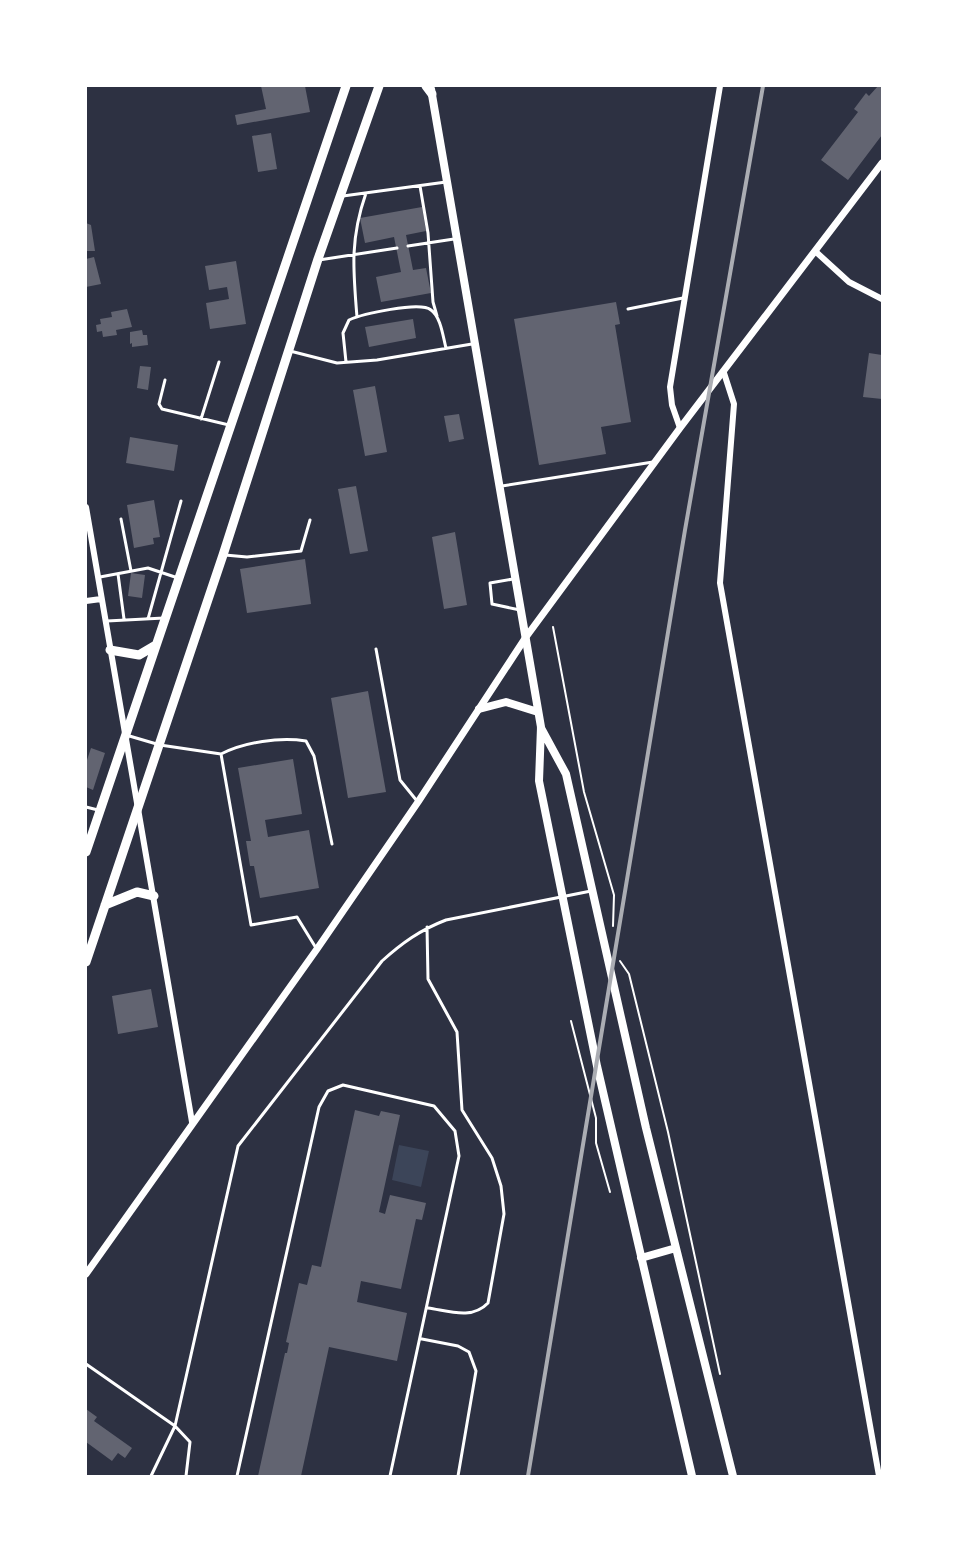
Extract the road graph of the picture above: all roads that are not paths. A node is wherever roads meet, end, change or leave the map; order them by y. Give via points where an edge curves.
1 (346, 86) edge
2 (380, 86) edge
3 (426, 86) edge
4 (720, 86) edge
5 (431, 90) edge
6 (882, 163) edge
7 (447, 182) junction
8 (420, 186) junction
9 (366, 193) junction
10 (341, 196) junction
11 (457, 238) junction
12 (427, 243) junction
13 (408, 246) dead end
14 (397, 248) dead end
15 (815, 251) junction
16 (352, 255) junction
17 (318, 260) junction
18 (683, 298) junction
19 (882, 298) edge
20 (628, 309) dead end
21 (357, 316) junction
22 (438, 318) junction
23 (475, 343) junction
24 (446, 348) junction
25 (288, 350) junction
26 (219, 362) dead end
27 (346, 362) junction
28 (724, 373) junction
29 (165, 380) dead end
30 (201, 419) junction
31 (230, 425) junction
32 (680, 428) junction
33 (656, 461) junction
34 (500, 486) junction
35 (181, 501) dead end
36 (86, 507) edge
37 (121, 519) dead end
38 (310, 520) dead end
39 (223, 555) junction
40 (131, 571) junction
41 (161, 572) junction
42 (118, 574) junction
43 (98, 577) junction
44 (178, 578) junction
45 (516, 578) junction
46 (102, 599) junction
47 (86, 601) edge
48 (522, 610) junction
49 (165, 618) junction
50 (148, 619) junction
51 (124, 620) junction
52 (105, 621) junction
53 (526, 637) junction
54 (156, 645) junction
55 (376, 648) dead end
56 (111, 650) junction
57 (479, 709) junction
58 (538, 712) junction
59 (541, 727) junction
60 (124, 734) junction
61 (160, 745) junction
62 (221, 754) junction
63 (418, 802) junction
64 (86, 807) edge
65 (99, 810) junction
66 (138, 810) junction
67 (332, 844) dead end
68 (86, 852) edge
69 (593, 891) junction
70 (154, 896) junction
71 (562, 897) junction
72 (105, 905) junction
73 (427, 927) junction
74 (317, 949) junction
75 (86, 962) edge
76 (192, 1122) junction
77 (676, 1248) junction
78 (641, 1258) junction
79 (86, 1274) edge
80 (428, 1308) junction
81 (422, 1339) junction
82 (86, 1364) edge
83 (175, 1426) junction
84 (151, 1476) edge
85 (186, 1476) edge
86 (237, 1476) edge
87 (390, 1476) edge
88 (458, 1476) edge
89 (692, 1476) edge
90 (733, 1476) edge
91 (879, 1476) edge

1 - 31 main road
2 - 10 main road
3 - 5 main road
4 - 18 street
5 - 7 main road
6 - 15 street
7 - 8 lane
7 - 11 main road
8 - 9 lane
8 - 12 lane
9 - 10 lane
9 - 16 lane
10 - 17 main road
11 - 12 lane
11 - 23 main road
12 - 13 lane
12 - 22 lane
14 - 16 lane
15 - 19 street via 849,282
15 - 28 street
16 - 17 lane
16 - 21 lane
17 - 25 main road
18 - 20 lane
18 - 32 street via 670,387
21 - 22 lane via 414,307 431,310
21 - 27 lane via 349,320 343,333
22 - 24 lane
23 - 24 lane
23 - 34 main road
24 - 27 lane
25 - 27 lane
25 - 39 main road
26 - 30 lane
28 - 32 street
28 - 91 street via 734,404 720,583
29 - 30 lane via 159,404 162,409
30 - 31 lane
31 - 44 main road
32 - 33 street
33 - 34 lane
33 - 53 street
34 - 45 main road
35 - 41 lane
36 - 43 street
37 - 40 lane
38 - 39 lane via 301,551 247,557
39 - 61 main road
40 - 41 lane via 148,568
40 - 42 lane
41 - 44 lane
41 - 50 lane
42 - 43 lane
42 - 51 lane
43 - 46 street
44 - 49 main road
45 - 48 main road
45 - 48 lane via 490,583 492,604
46 - 47 street
46 - 52 street
48 - 53 main road
49 - 50 lane
49 - 54 main road
50 - 51 lane
51 - 52 lane
52 - 56 street
53 - 57 street
53 - 58 main road
54 - 56 main road via 139,655
54 - 60 main road
55 - 63 lane via 400,780
56 - 60 street
57 - 58 main road via 506,702
57 - 63 street
58 - 59 main road
59 - 69 main road via 566,774
59 - 71 main road via 539,781
60 - 61 lane
60 - 65 main road
60 - 66 street
61 - 62 lane
61 - 66 main road
62 - 67 lane via 234,747 290,739 306,741 314,756
62 - 74 lane via 251,925 297,917
63 - 74 street
64 - 65 lane
65 - 68 main road
66 - 70 street
66 - 72 main road
69 - 71 lane
69 - 77 main road
70 - 72 main road via 137,892
70 - 76 street
71 - 73 lane
71 - 78 main road
72 - 75 main road
73 - 80 lane via 428,979 458,1032 462,1110 492,1158 504,1214 488,1303 479,1312 468,1313
73 - 83 lane via 382,961 238,1146
74 - 76 street
76 - 79 street
77 - 78 main road
77 - 90 main road
78 - 89 main road
80 - 81 lane
80 - 86 lane via 459,1156 455,1131 434,1106 343,1085 328,1091 319,1107
81 - 87 lane
81 - 88 lane via 469,1352 476,1371
82 - 83 lane
83 - 84 lane
83 - 85 lane via 190,1442

